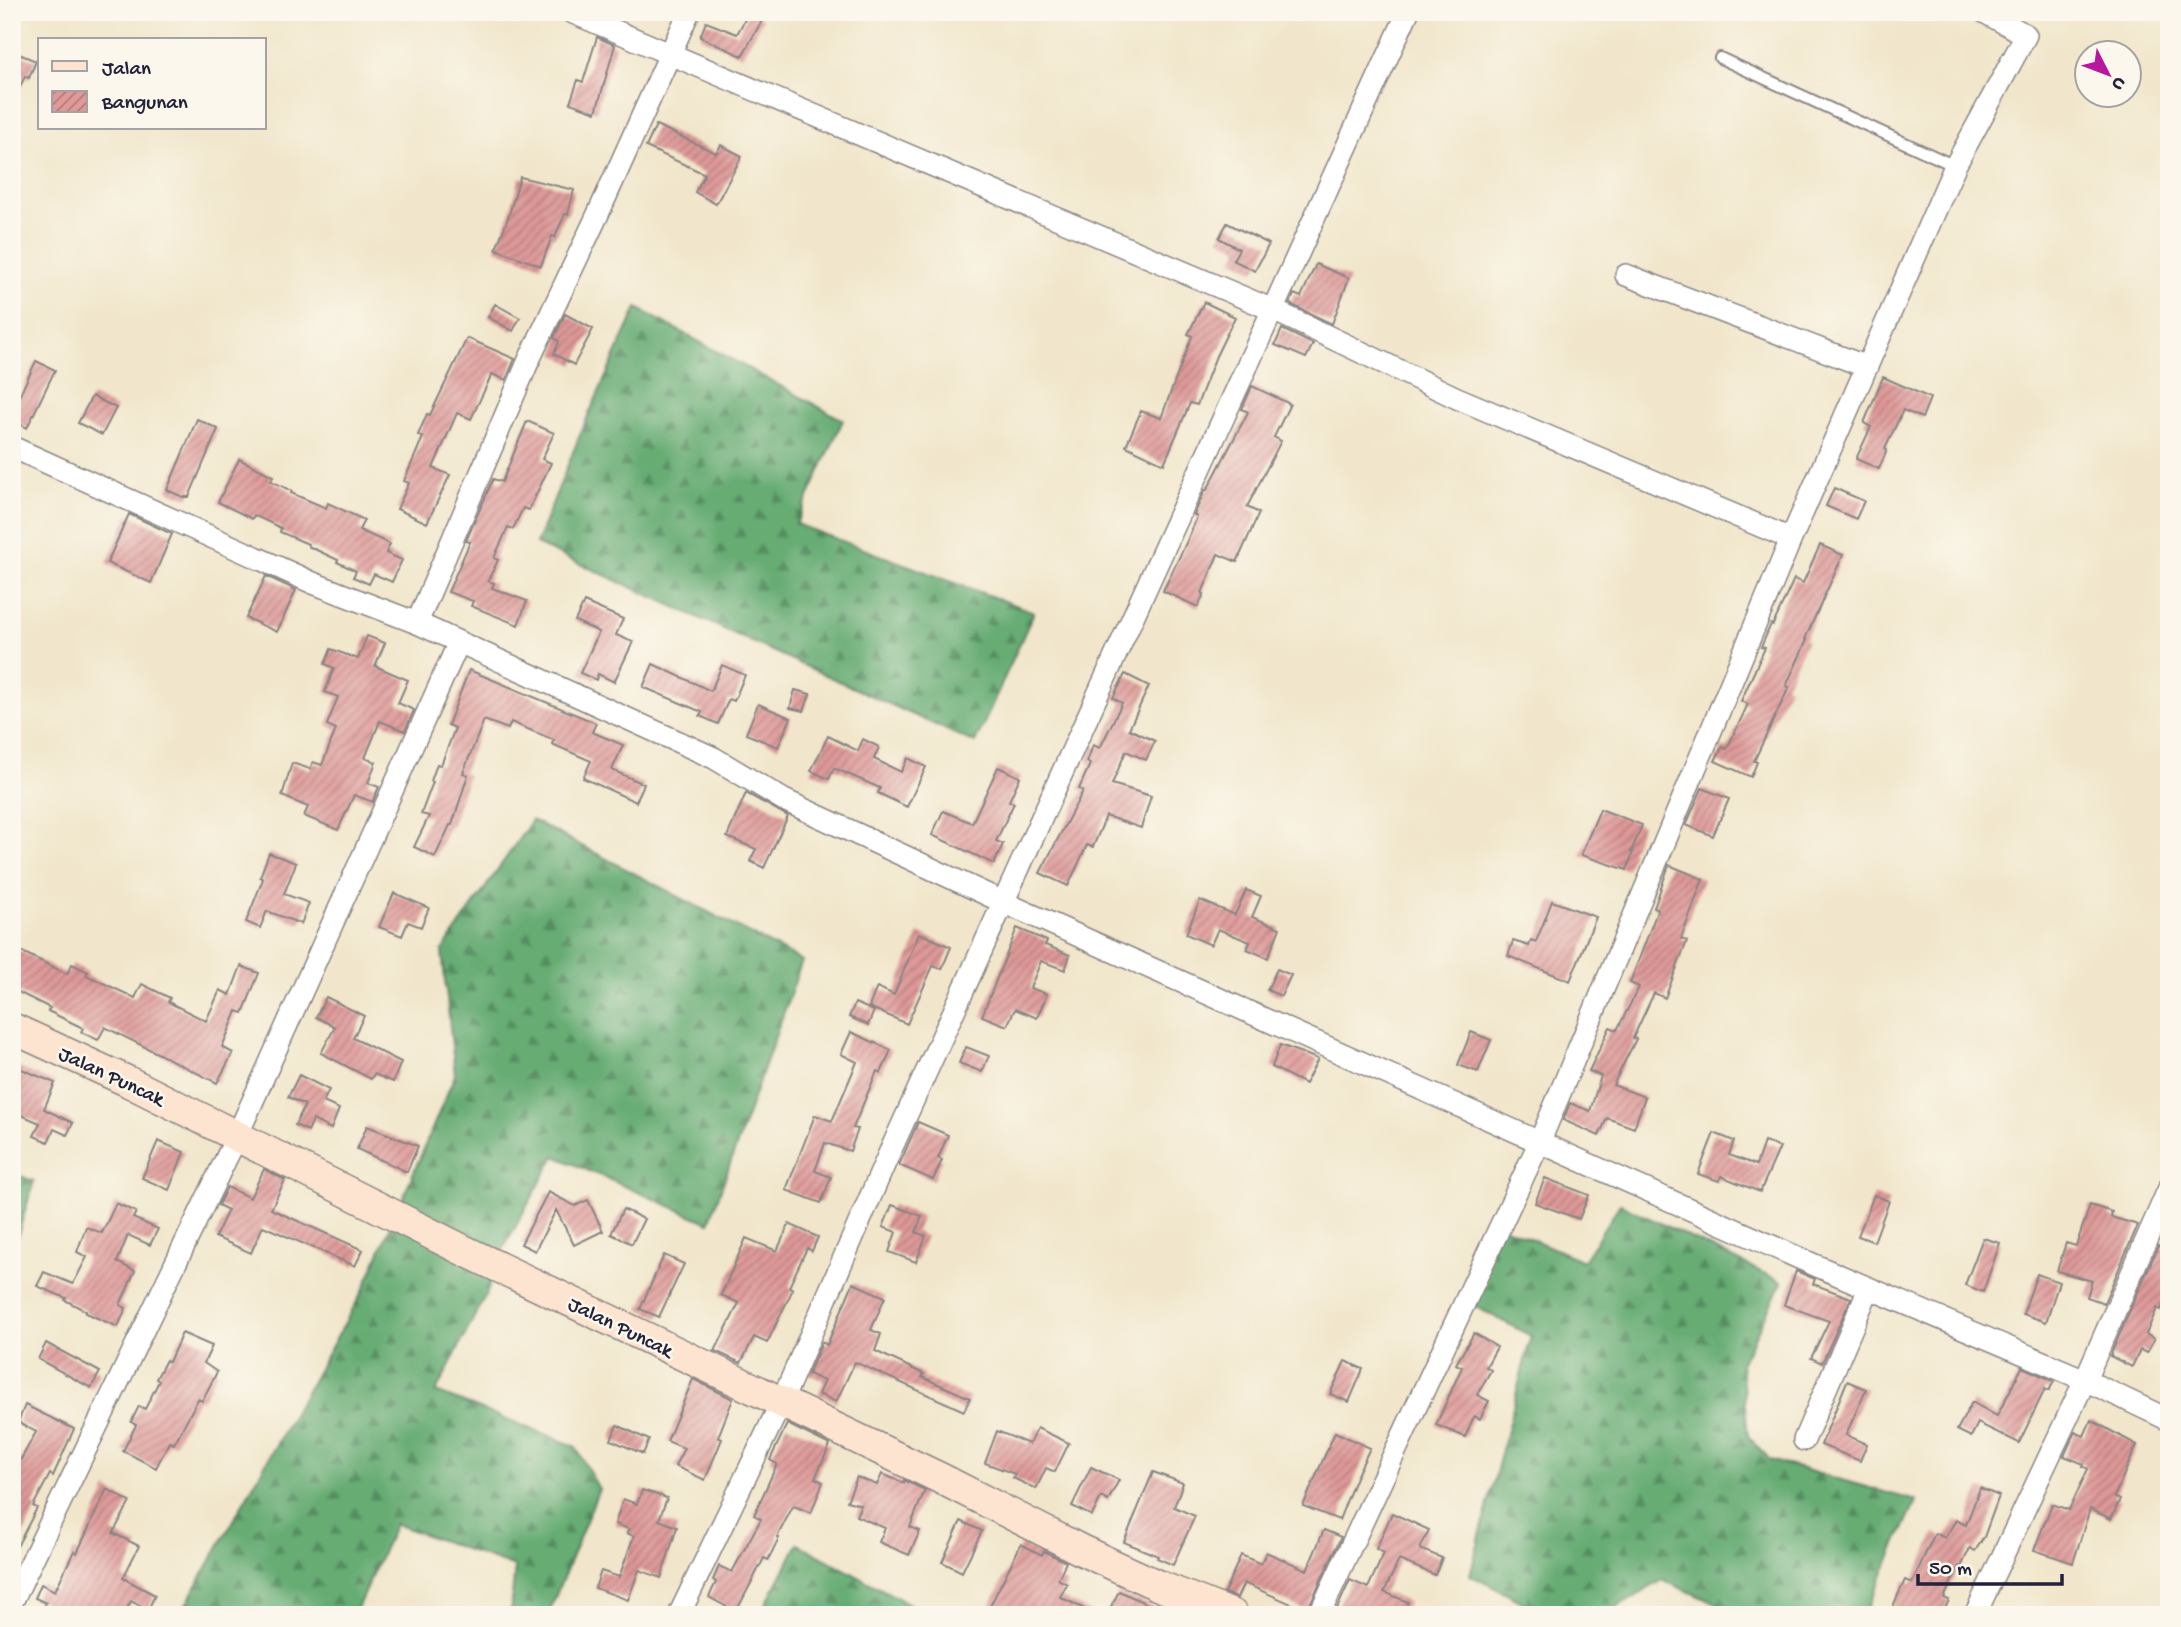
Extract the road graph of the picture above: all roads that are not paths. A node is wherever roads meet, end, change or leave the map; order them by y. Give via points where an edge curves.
1 (571, 12) edge
2 (689, 12) edge
3 (1408, 12) edge
4 (1984, 12) edge
5 (670, 55) junction
6 (1720, 58) dead end
7 (1955, 166) junction
8 (1626, 275) dead end
9 (1273, 310) junction
10 (1867, 368) junction
11 (12, 447) edge
12 (1791, 538) junction
13 (417, 622) junction
14 (459, 642) junction
15 (1005, 903) junction
16 (12, 1028) edge
17 (237, 1136) junction
18 (1540, 1142) junction
19 (2169, 1188) edge
20 (1869, 1288) junction
21 (2085, 1380) junction
22 (781, 1403) junction
23 (2169, 1420) edge
24 (1804, 1440) dead end
25 (12, 1602) edge
26 (679, 1615) edge
27 (1233, 1615) edge
28 (1319, 1615) edge
29 (1975, 1615) edge

1 - 5 street
2 - 5 street
3 - 9 street
4 - 7 street via 2026,35
5 - 9 street
5 - 13 street via 528,362
6 - 7 lane
7 - 10 street
8 - 10 street
9 - 12 street via 1457,398
9 - 15 street
10 - 12 street
11 - 13 street via 276,567
12 - 18 street
13 - 14 street
14 - 15 street via 714,758 799,807
14 - 17 street
15 - 18 street
15 - 22 street
16 - 17 street, Jalan Puncak
17 - 22 street, Jalan Puncak
17 - 25 street
18 - 20 street
18 - 28 street
19 - 21 street
20 - 21 street
20 - 24 street
21 - 23 street
21 - 29 street
22 - 26 street
22 - 27 street, Jalan Puncak via 1116,1567

